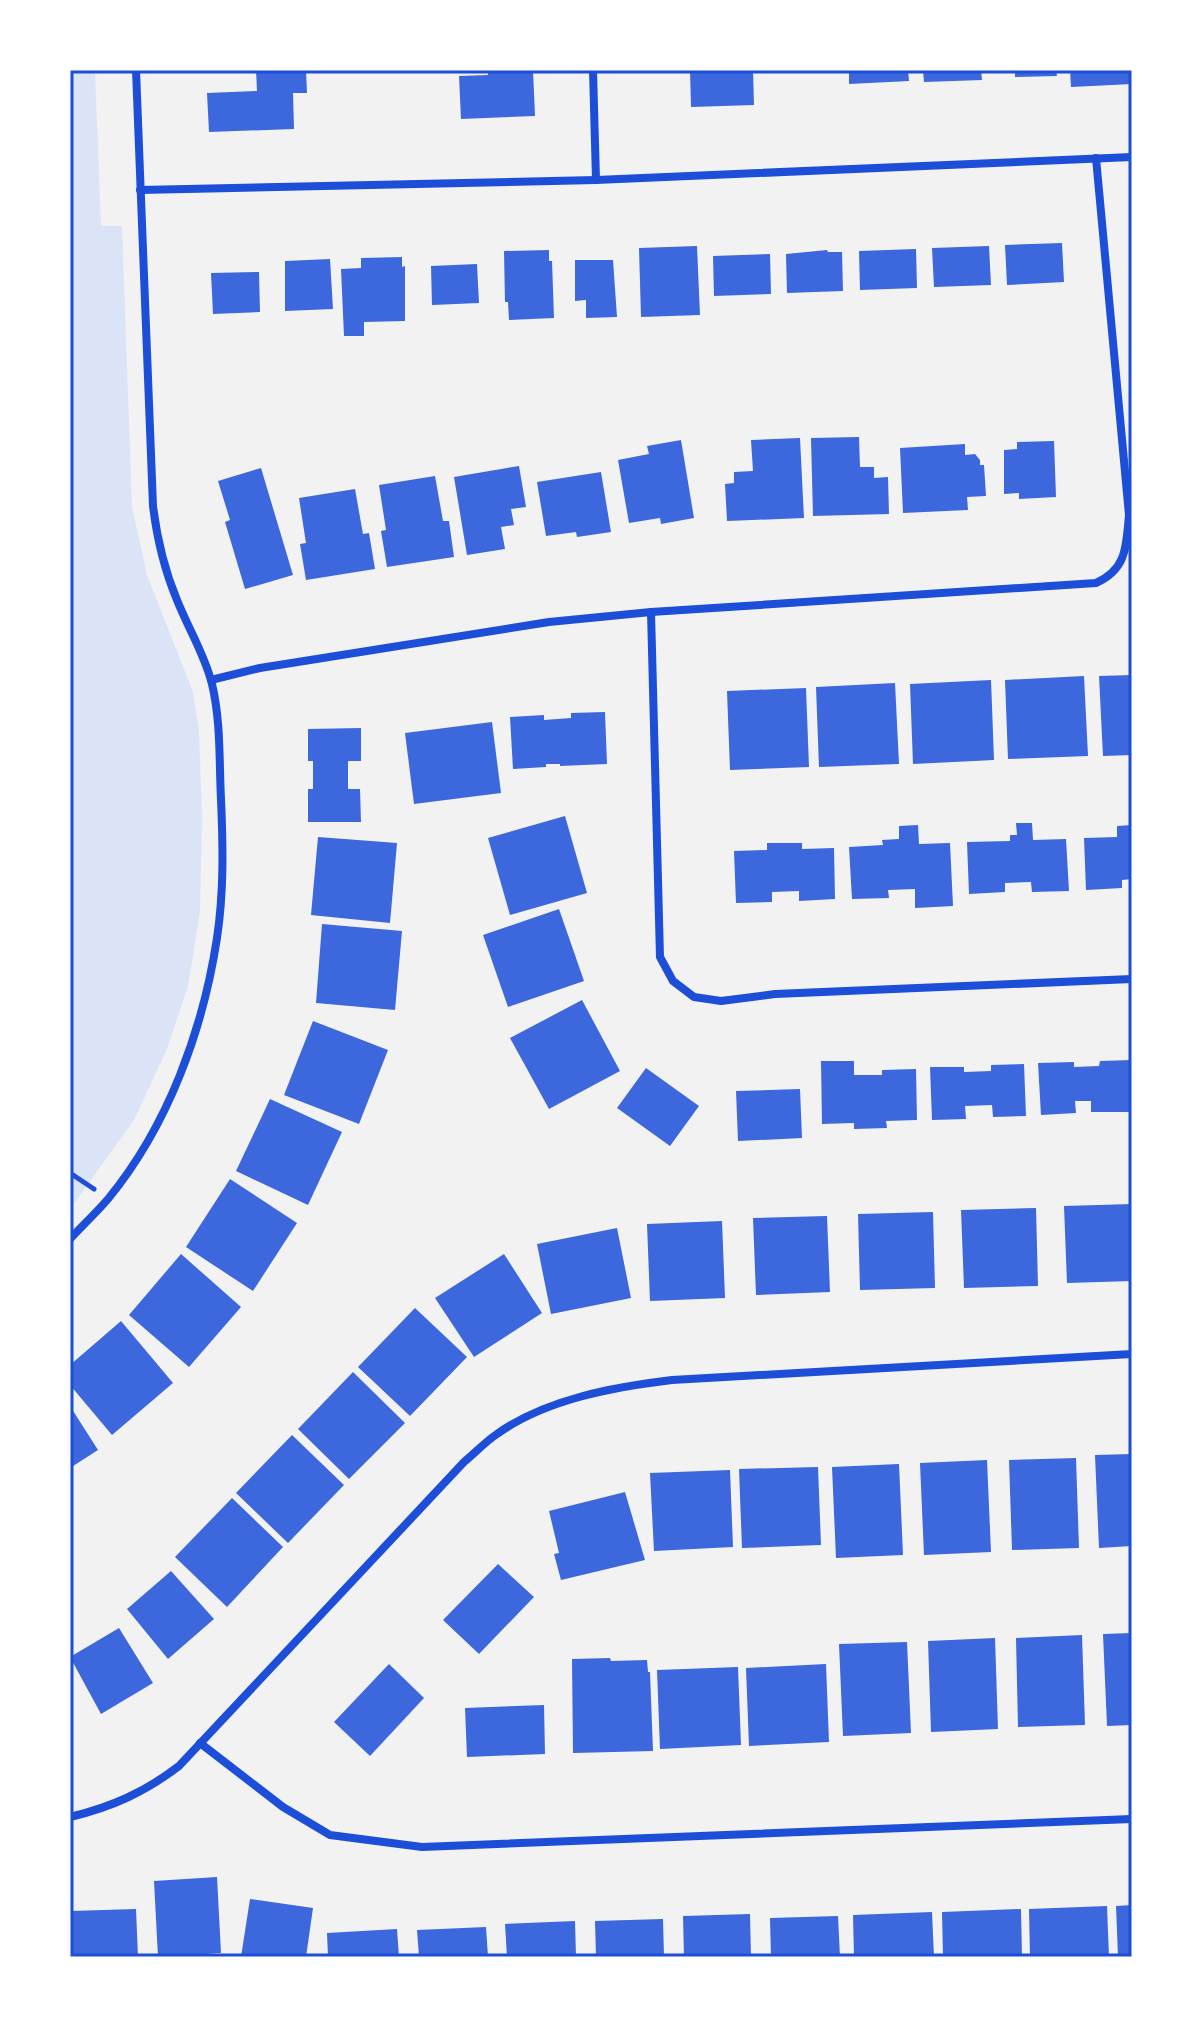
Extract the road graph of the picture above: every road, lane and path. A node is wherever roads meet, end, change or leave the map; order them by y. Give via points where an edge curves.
1 (136, 70) edge
2 (593, 70) edge
3 (1132, 157) edge
4 (1096, 158) junction
5 (596, 180) junction
6 (140, 190) junction
7 (651, 612) junction
8 (211, 680) junction
9 (1132, 979) edge
10 (70, 1239) edge
11 (1132, 1354) edge
12 (200, 1743) junction
13 (70, 1817) edge
14 (1132, 1819) edge

1 - 6 street
2 - 5 street
3 - 4 street
4 - 5 street
4 - 7 street via 1129,515 1118,569 1096,583
5 - 6 street
6 - 8 street via 159,549
7 - 8 street via 549,622
7 - 9 street via 657,922 660,957 673,981 694,997 721,1001 775,994
8 - 10 street via 219,722 222,888 202,1010 148,1139 108,1198
11 - 12 street via 672,1380 593,1394 536,1413 497,1433 464,1462
12 - 13 street via 150,1788
12 - 14 street via 283,1807 330,1835 422,1847

